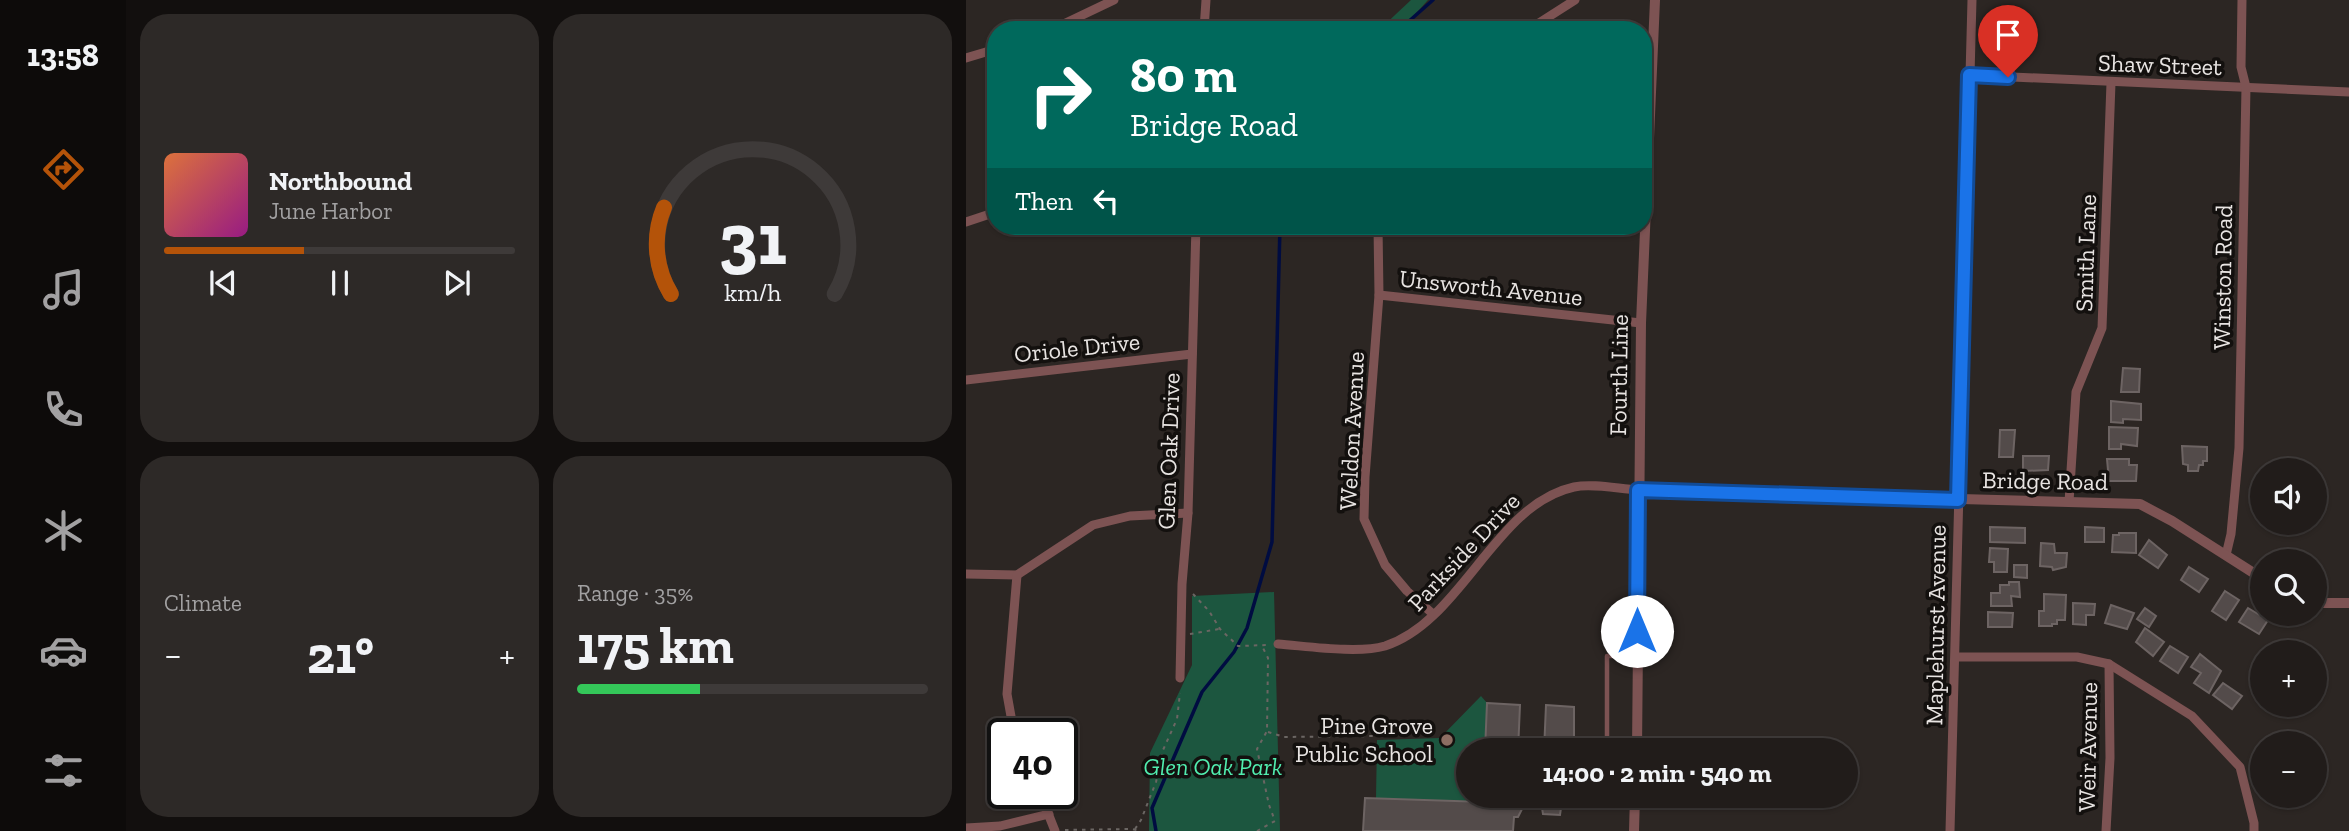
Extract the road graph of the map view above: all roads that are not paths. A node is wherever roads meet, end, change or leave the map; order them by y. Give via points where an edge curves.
1 (1114, 0) edge
2 (1206, 0) edge
3 (1575, 0) edge
4 (1655, 0) edge
5 (1972, 0) edge
6 (2242, 0) edge
7 (1070, 21) edge
8 (1205, 21) edge
9 (1542, 21) edge
10 (987, 52) edge
11 (966, 58) edge
12 (1652, 69) edge
13 (1969, 75) junction
14 (2111, 83) junction
15 (2246, 87) junction
16 (2349, 92) edge
17 (987, 215) edge
18 (966, 222) edge
19 (1196, 235) edge
20 (1378, 235) edge
21 (1645, 235) edge
22 (1379, 295) junction
23 (1641, 323) junction
24 (1192, 354) junction
25 (966, 380) edge
26 (1638, 490) junction
27 (1958, 500) junction
28 (2069, 502) junction
29 (1188, 513) junction
30 (2226, 555) junction
31 (2250, 571) edge
32 (966, 574) edge
33 (1017, 575) junction
34 (2327, 603) edge
35 (2349, 603) edge
36 (1433, 614) junction
37 (1278, 644) road end
38 (1637, 656) junction
39 (1956, 657) junction
40 (2109, 664) junction
41 (1180, 677) dead end
42 (1011, 718) edge
43 (1607, 738) edge
44 (1636, 738) edge
45 (1635, 808) edge
46 (1047, 809) edge
47 (1049, 814) junction
48 (966, 828) edge
49 (1055, 831) edge
50 (1634, 831) edge
51 (1950, 831) edge
52 (2106, 831) edge
53 (2254, 831) edge

1 - 7 street
2 - 8 street
3 - 9 street
4 - 12 street, Fourth Line
5 - 13 street, Maplehurst Avenue
6 - 15 street, Winston Road via 2241,67
10 - 11 street
13 - 14 street, Shaw Street
13 - 27 street, Maplehurst Avenue
14 - 15 street, Shaw Street
14 - 28 street, Smith Lane via 2102,328 2076,392
15 - 16 street, Shaw Street
15 - 30 street, Winston Road via 2239,448
17 - 18 street
19 - 24 street, Glen Oak Drive
20 - 22 street, Weldon Avenue
21 - 23 street, Fourth Line
22 - 23 street, Unsworth Avenue
22 - 36 street, Weldon Avenue via 1364,519 1385,565
23 - 26 street, Fourth Line
24 - 25 street, Oriole Drive
24 - 29 street, Glen Oak Drive
26 - 27 street, Bridge Road
26 - 36 street, Parkside Drive via 1578,486 1552,493 1530,507
26 - 38 street, Fourth Line
27 - 28 street, Bridge Road
27 - 39 street, Maplehurst Avenue
28 - 30 street, Bridge Road via 2140,505
29 - 33 street via 1130,516 1093,525
29 - 41 street, Glen Oak Drive
30 - 31 street, Bridge Road
32 - 33 street
33 - 42 street via 1007,694
34 - 35 street
36 - 37 street, Parkside Drive via 1411,635 1382,647
38 - 43 lane via 1607,656
38 - 44 street, Fourth Line
39 - 40 street via 2077,657
39 - 51 street, Maplehurst Avenue
40 - 52 street, Weir Avenue
40 - 53 street via 2192,716 2240,767
45 - 50 street
46 - 47 street
47 - 48 street via 1000,827
47 - 49 street

